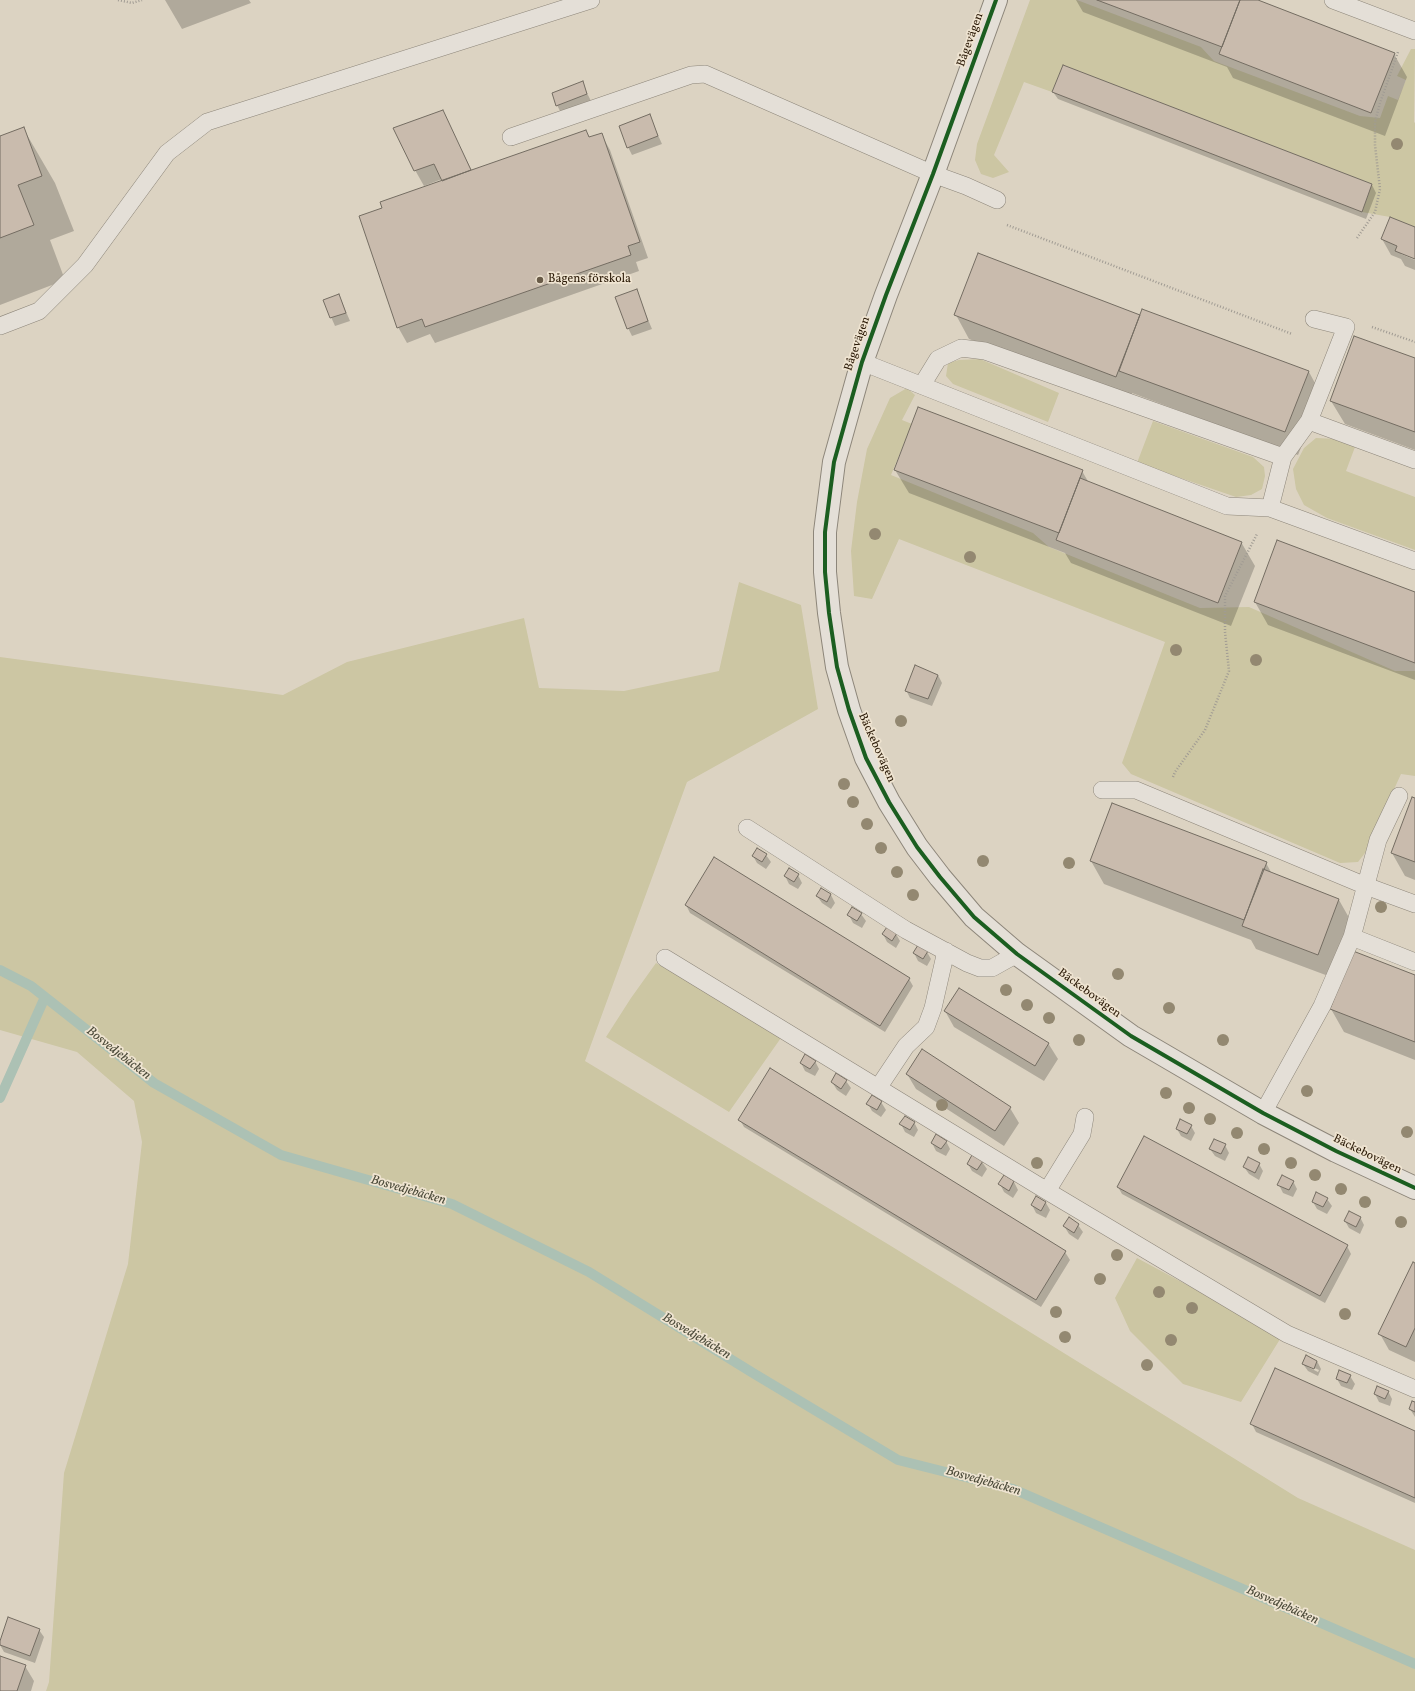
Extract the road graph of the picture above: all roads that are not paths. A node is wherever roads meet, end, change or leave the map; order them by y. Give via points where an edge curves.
1 (591, 0) edge
2 (996, 0) edge
3 (1333, 0) edge
4 (1412, 30) edge
5 (510, 137) dead end
6 (934, 174) junction
7 (997, 200) dead end
8 (1314, 319) dead end
9 (0, 326) edge
10 (862, 362) junction
11 (922, 385) junction
12 (1309, 421) junction
13 (1283, 457) junction
14 (1415, 460) edge
15 (1270, 508) junction
16 (1415, 561) edge
17 (848, 710) joint
18 (1102, 790) dead end
19 (1399, 796) dead end
20 (747, 828) dead end
21 (1366, 886) junction
22 (1415, 904) edge
23 (1352, 937) junction
24 (946, 951) junction
25 (1017, 954) junction
26 (665, 958) dead end
27 (1415, 962) edge
28 (878, 1088) junction
29 (1263, 1113) junction
30 (1085, 1117) dead end
31 (1415, 1188) edge
32 (1047, 1191) junction
33 (1415, 1389) edge

1 - 9 lane via 207,122 167,153 85,265 39,311
2 - 6 street, Bågevägen
3 - 4 lane
5 - 6 lane via 691,75 705,74
6 - 7 lane
6 - 10 street, Bågevägen
8 - 12 lane via 1346,327
10 - 11 lane
10 - 17 street, Bågevägen via 834,462 825,532 829,613 836,667
11 - 13 lane via 938,359 961,348 985,351
11 - 15 lane via 1227,506
12 - 13 lane
12 - 14 lane
13 - 15 lane
15 - 16 lane
17 - 25 street, Bäckebovägen via 866,758 917,847 974,917
18 - 21 lane via 1136,790
19 - 21 lane via 1378,840
20 - 24 lane via 906,930
21 - 22 lane
21 - 23 lane
23 - 27 lane
23 - 29 lane via 1322,1006
24 - 25 lane via 980,968 992,968
24 - 28 lane via 926,1027 906,1046
25 - 29 street, Bäckebovägen via 1131,1036
26 - 28 lane
28 - 32 lane
29 - 31 street, Bäckebovägen
30 - 32 lane via 1082,1134
32 - 33 lane via 1287,1334

